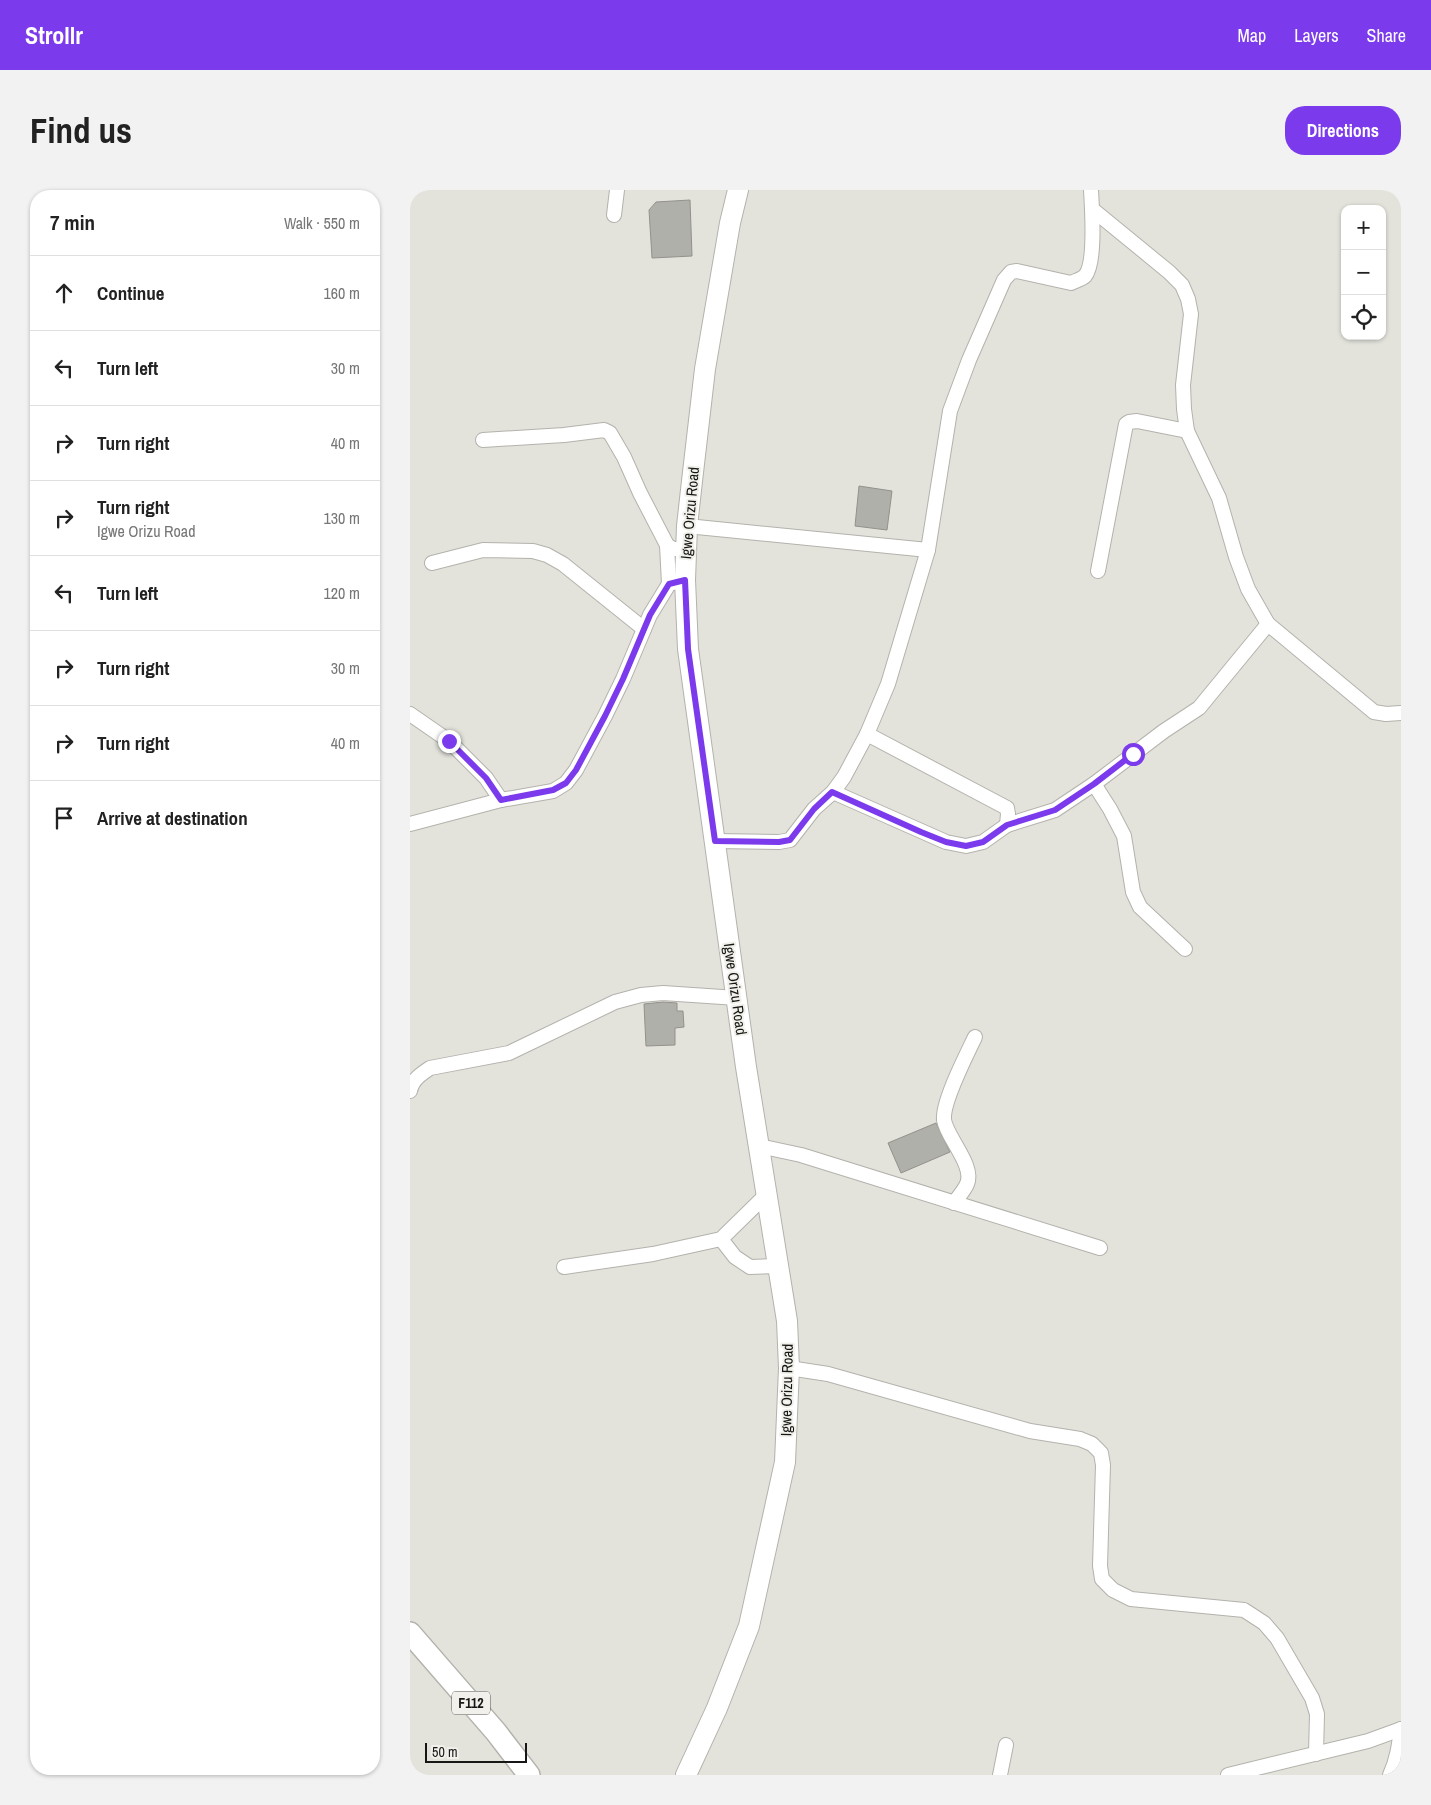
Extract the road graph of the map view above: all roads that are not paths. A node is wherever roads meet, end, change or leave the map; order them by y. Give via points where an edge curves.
1 (617, 190) edge
2 (738, 190) edge
3 (1091, 190) edge
4 (1092, 209) junction
5 (614, 215) dead end
6 (1187, 430) junction
7 (483, 440) dead end
8 (687, 526) junction
9 (677, 547) junction
10 (928, 550) junction
11 (432, 563) dead end
12 (1098, 571) dead end
13 (677, 582) junction
14 (1268, 624) junction
15 (644, 628) junction
16 (1401, 713) edge
17 (410, 714) edge
18 (867, 734) junction
19 (1094, 784) junction
20 (832, 792) junction
21 (501, 800) junction
22 (410, 824) edge
23 (1007, 825) junction
24 (715, 841) junction
25 (1185, 949) dead end
26 (737, 998) junction
27 (975, 1036) dead end
28 (410, 1091) edge
29 (759, 1146) junction
30 (767, 1194) junction
31 (954, 1203) junction
32 (722, 1239) junction
33 (1100, 1248) dead end
34 (779, 1266) junction
35 (564, 1267) dead end
36 (789, 1368) junction
37 (410, 1632) edge
38 (1401, 1729) edge
39 (1006, 1745) dead end
40 (1316, 1754) junction
41 (529, 1775) edge
42 (686, 1775) edge
43 (1000, 1775) edge
44 (1228, 1775) edge
45 (1390, 1775) edge

1 - 5 street
2 - 8 main road, Igwe Orizu Road via 705,369
3 - 4 street
4 - 6 street via 1182,285 1191,314 1184,385
4 - 10 street via 1091,258 1085,276 1071,283 1017,271 1011,272 1004,280 950,411
6 - 12 street via 1137,421 1126,424
6 - 14 street via 1218,498 1248,589
7 - 9 street via 604,430 610,433 640,493
8 - 9 main road, Igwe Orizu Road
8 - 10 street
9 - 13 main road, Igwe Orizu Road
10 - 18 street via 888,684
11 - 15 street via 483,550 547,555
13 - 15 street via 650,615
13 - 24 main road, Igwe Orizu Road
14 - 16 street via 1374,712
14 - 19 street via 1199,708
15 - 21 street via 605,716 566,783 553,790
17 - 21 street via 449,741 486,778
18 - 20 street via 844,777
18 - 23 street via 1006,808
19 - 23 street via 1055,810
19 - 25 street via 1124,836 1132,892 1140,907
20 - 23 street via 921,832 966,846 983,842
20 - 24 street via 790,840
21 - 22 street
24 - 26 main road, Igwe Orizu Road
26 - 28 street via 663,993 615,1002 509,1053 430,1068 420,1075
26 - 29 main road, Igwe Orizu Road
27 - 31 street via 945,1110 944,1120 969,1175 968,1183
29 - 30 main road, Igwe Orizu Road
29 - 31 street via 801,1155
30 - 32 street
30 - 34 main road, Igwe Orizu Road
31 - 33 street
32 - 34 street via 735,1257 750,1267
32 - 35 street via 652,1254
34 - 36 main road, Igwe Orizu Road via 787,1321
36 - 40 street via 828,1374 1030,1431 1092,1444 1102,1453 1103,1465 1102,1579 1113,1590 1131,1599 1244,1610 1264,1622 1312,1698 1318,1714
36 - 42 main road, Igwe Orizu Road via 785,1462 749,1626
37 - 41 main road, F112
38 - 40 street
38 - 45 street via 1400,1745
39 - 43 street
40 - 44 street

